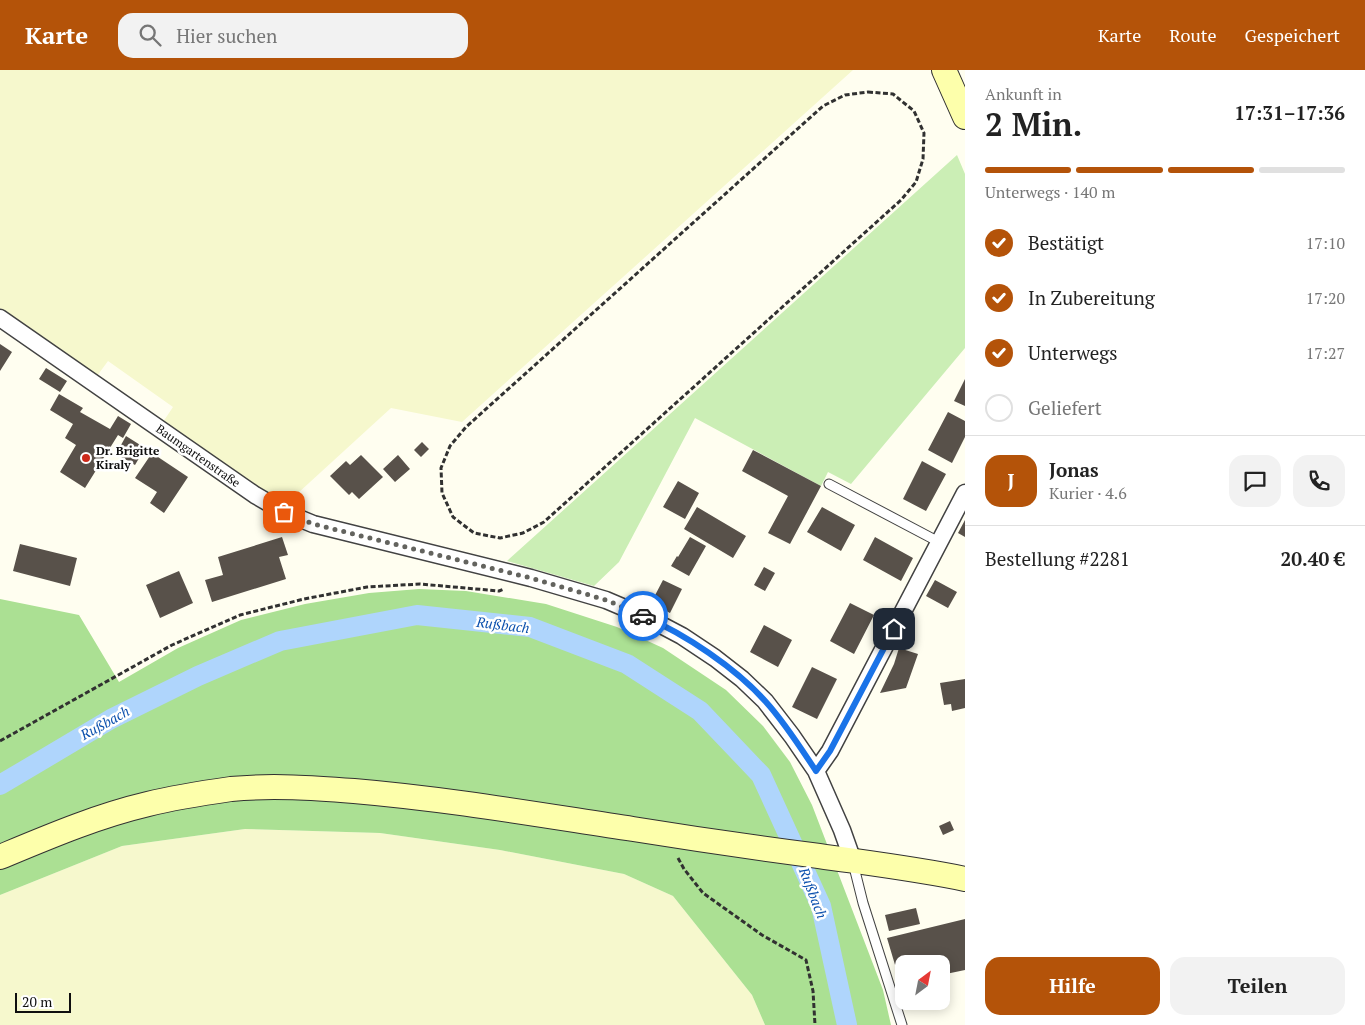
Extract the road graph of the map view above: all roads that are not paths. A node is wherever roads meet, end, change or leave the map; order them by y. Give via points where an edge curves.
1 (944, 70) edge
2 (965, 118) edge
3 (0, 318) edge
4 (829, 484) dead end
5 (965, 493) edge
6 (939, 542) junction
7 (816, 771) junction
8 (0, 857) edge
9 (853, 861) junction
10 (965, 879) edge
11 (902, 1025) edge

1 - 2 main road
3 - 7 street, Baumgartenstraße via 284,512 330,529 531,578 606,600 682,636 742,679 765,701
4 - 6 lane
5 - 6 street
6 - 7 street via 830,751
7 - 9 street, Baumgartenstraße
8 - 9 main road via 104,817 148,804 195,794 264,787 324,789 436,800
9 - 10 main road
9 - 11 lane

